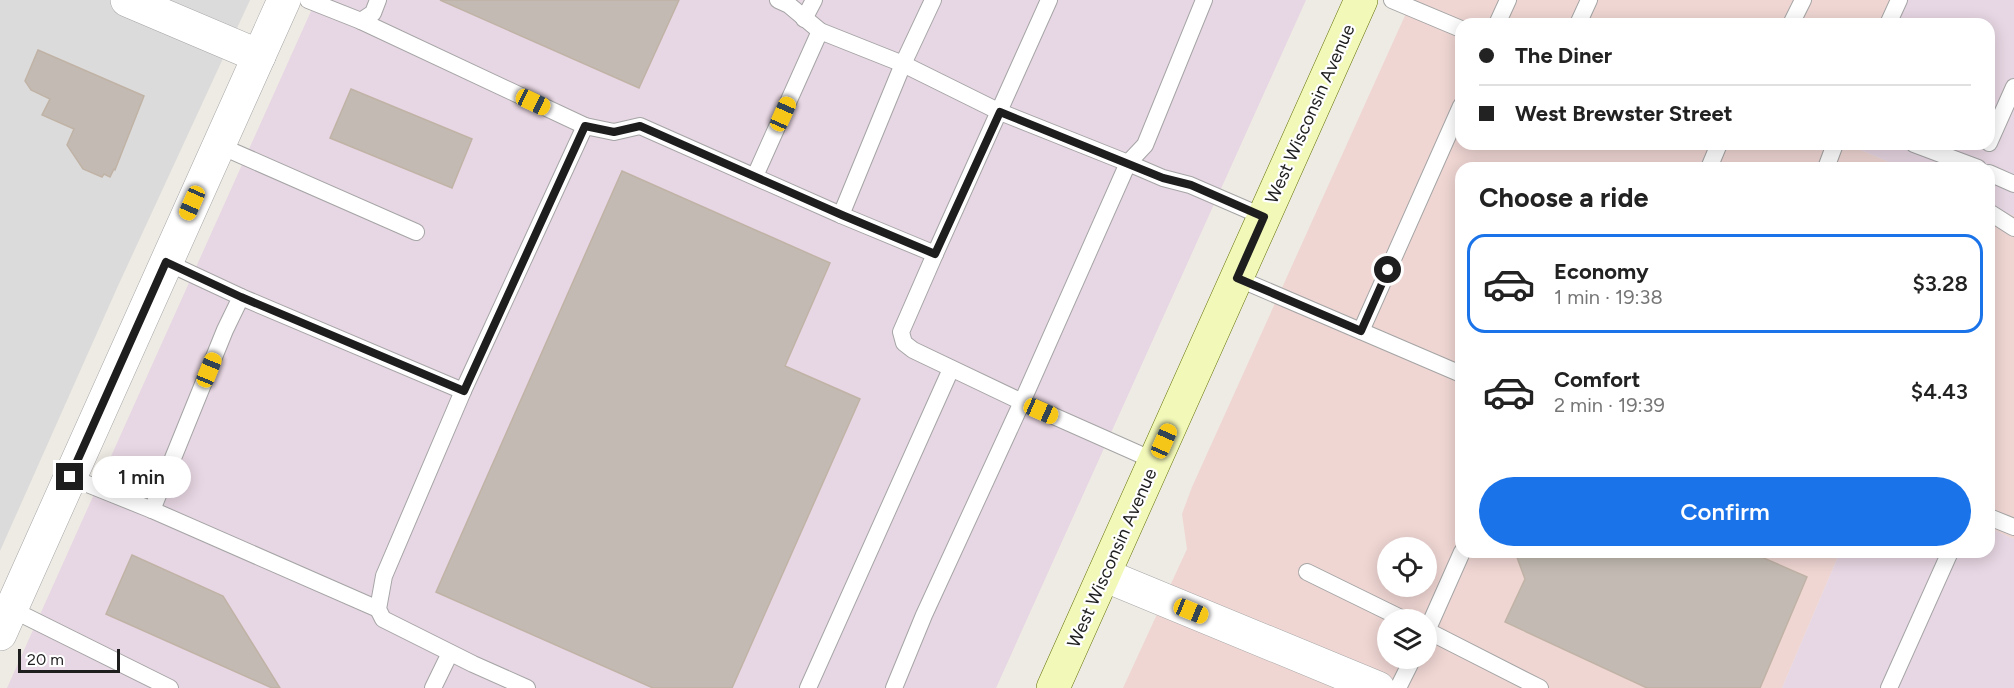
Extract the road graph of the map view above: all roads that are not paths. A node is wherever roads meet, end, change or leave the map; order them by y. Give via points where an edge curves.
1 (127, 0) edge
2 (284, 0) edge
3 (308, 0) edge
4 (378, 0) edge
5 (778, 0) edge
6 (814, 0) edge
7 (933, 0) edge
8 (1049, 0) edge
9 (1204, 0) edge
10 (1360, 0) edge
11 (1392, 0) edge
12 (1508, 0) edge
13 (1589, 0) edge
14 (1803, 0) edge
15 (1899, 0) edge
16 (1500, 18) edge
17 (1581, 18) edge
18 (1794, 18) edge
19 (1891, 18) edge
20 (804, 19) junction
21 (362, 21) junction
22 (1455, 26) edge
23 (820, 31) junction
24 (259, 57) junction
25 (903, 64) junction
26 (2014, 87) edge
27 (1000, 112) junction
28 (1455, 120) edge
29 (585, 126) junction
30 (1995, 130) edge
31 (218, 145) junction
32 (1930, 150) edge
33 (1962, 162) edge
34 (1128, 163) junction
35 (755, 176) junction
36 (1995, 176) edge
37 (2014, 184) edge
38 (842, 215) junction
39 (1995, 216) edge
40 (1264, 217) junction
41 (2014, 228) edge
42 (416, 232) dead end
43 (935, 254) junction
44 (166, 262) junction
45 (1237, 278) junction
46 (241, 297) junction
47 (1361, 331) junction
48 (951, 369) junction
49 (1455, 371) edge
50 (464, 391) junction
51 (1022, 402) junction
52 (1155, 461) junction
53 (70, 477) junction
54 (152, 510) junction
55 (1995, 519) edge
56 (2014, 527) edge
57 (1459, 558) edge
58 (1947, 558) edge
59 (1307, 572) dead end
60 (1104, 575) junction
61 (378, 609) junction
62 (1383, 609) edge
63 (1437, 609) edge
64 (6, 622) edge
65 (1437, 636) edge
66 (450, 653) junction
67 (1408, 669) edge
68 (170, 688) edge
69 (433, 688) edge
70 (527, 688) edge
71 (808, 688) edge
72 (894, 688) edge
73 (1053, 688) edge
74 (1378, 688) edge
75 (1398, 688) edge
76 (1540, 688) edge
77 (1889, 688) edge

1 - 24 street
2 - 24 street
3 - 21 lane
4 - 21 lane via 373,13
5 - 20 lane
6 - 20 lane
7 - 25 lane
8 - 27 lane
9 - 34 lane via 1145,144
10 - 40 main road, West Wisconsin Avenue
11 - 22 lane
12 - 16 lane
13 - 17 lane
14 - 18 lane
15 - 19 lane
20 - 23 lane
21 - 29 lane
23 - 25 lane
23 - 35 lane
24 - 31 street
25 - 27 lane
25 - 38 lane
26 - 30 lane
27 - 34 lane
27 - 43 lane
28 - 47 lane
29 - 35 lane via 614,132 640,126
29 - 50 lane
31 - 42 lane
31 - 44 street
32 - 33 lane
34 - 40 lane
34 - 51 lane
35 - 38 lane
36 - 37 lane
38 - 43 lane
39 - 41 lane
40 - 45 main road, West Wisconsin Avenue
43 - 48 lane via 901,332 904,343 913,350
44 - 46 lane
44 - 53 street
45 - 47 lane
45 - 52 main road, West Wisconsin Avenue
46 - 50 lane
46 - 54 lane
47 - 49 lane
48 - 51 lane
48 - 71 lane
50 - 61 lane via 384,576
51 - 52 lane
51 - 72 lane
52 - 60 main road, West Wisconsin Avenue
53 - 54 lane
53 - 64 street
54 - 61 lane
55 - 56 lane
57 - 63 lane
58 - 77 lane
59 - 62 lane
60 - 73 main road, West Wisconsin Avenue
60 - 74 street
61 - 66 lane via 383,619
64 - 68 lane
65 - 76 lane
66 - 69 lane
66 - 70 lane
67 - 75 lane

